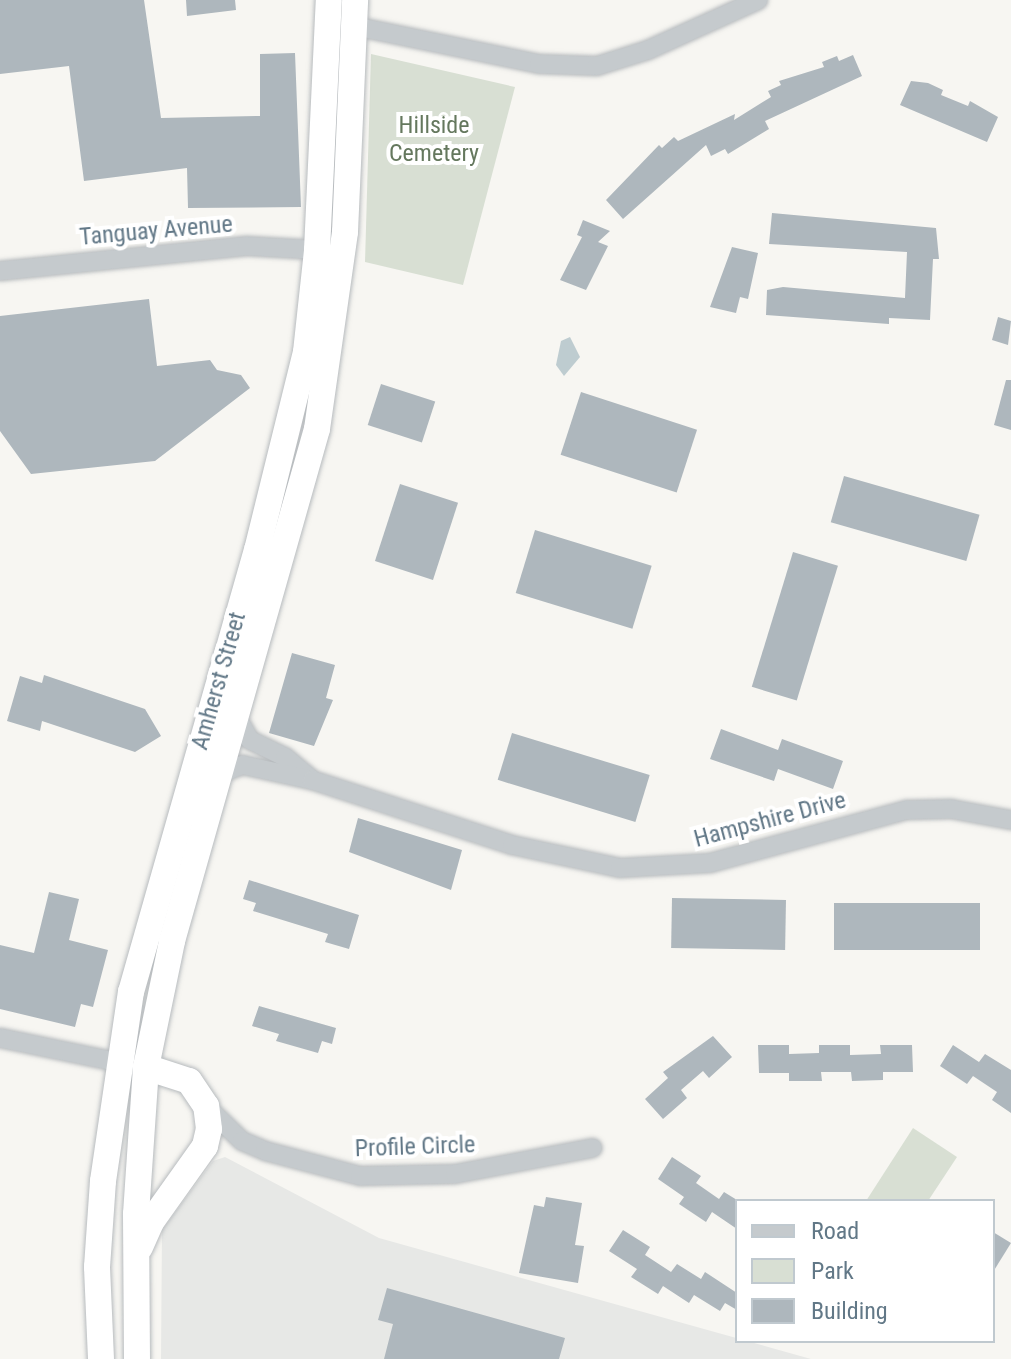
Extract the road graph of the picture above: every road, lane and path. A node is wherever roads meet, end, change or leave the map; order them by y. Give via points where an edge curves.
1 (329, 0) edge
2 (355, 0) edge
3 (758, 0) edge
4 (354, 26) junction
5 (317, 250) junction
6 (0, 271) edge
7 (236, 715) junction
8 (219, 774) junction
9 (312, 780) junction
10 (1011, 820) edge
11 (0, 1038) edge
12 (118, 1063) junction
13 (146, 1067) junction
14 (206, 1106) junction
15 (242, 1141) junction
16 (205, 1146) junction
17 (593, 1148) dead end
18 (135, 1262) junction
19 (101, 1359) edge
20 (137, 1359) edge

1 - 5 highway, Amherst Street
2 - 4 highway, Amherst Street
3 - 4 street via 648,50 597,66 539,64
4 - 7 highway, Amherst Street via 345,232 326,383 306,478
5 - 6 street, Tanguay Avenue via 247,246
5 - 12 highway, Amherst Street via 292,419 154,900
7 - 8 highway, Amherst Street
7 - 9 street, Hampshire Drive via 250,740 285,757
8 - 9 street, Hampshire Drive via 243,765
8 - 13 highway, Amherst Street via 172,941
9 - 10 street, Hampshire Drive via 512,845 620,868 710,863 907,810 951,809
11 - 12 street
12 - 13 street
12 - 19 highway, Amherst Street via 97,1267
13 - 14 highway via 189,1081
13 - 18 highway, Amherst Street
14 - 15 street, Profile Circle
14 - 16 highway
15 - 16 street, Profile Circle
15 - 17 street, Profile Circle via 315,1168 369,1176 455,1174
16 - 18 highway via 151,1222
18 - 20 highway, Amherst Street

